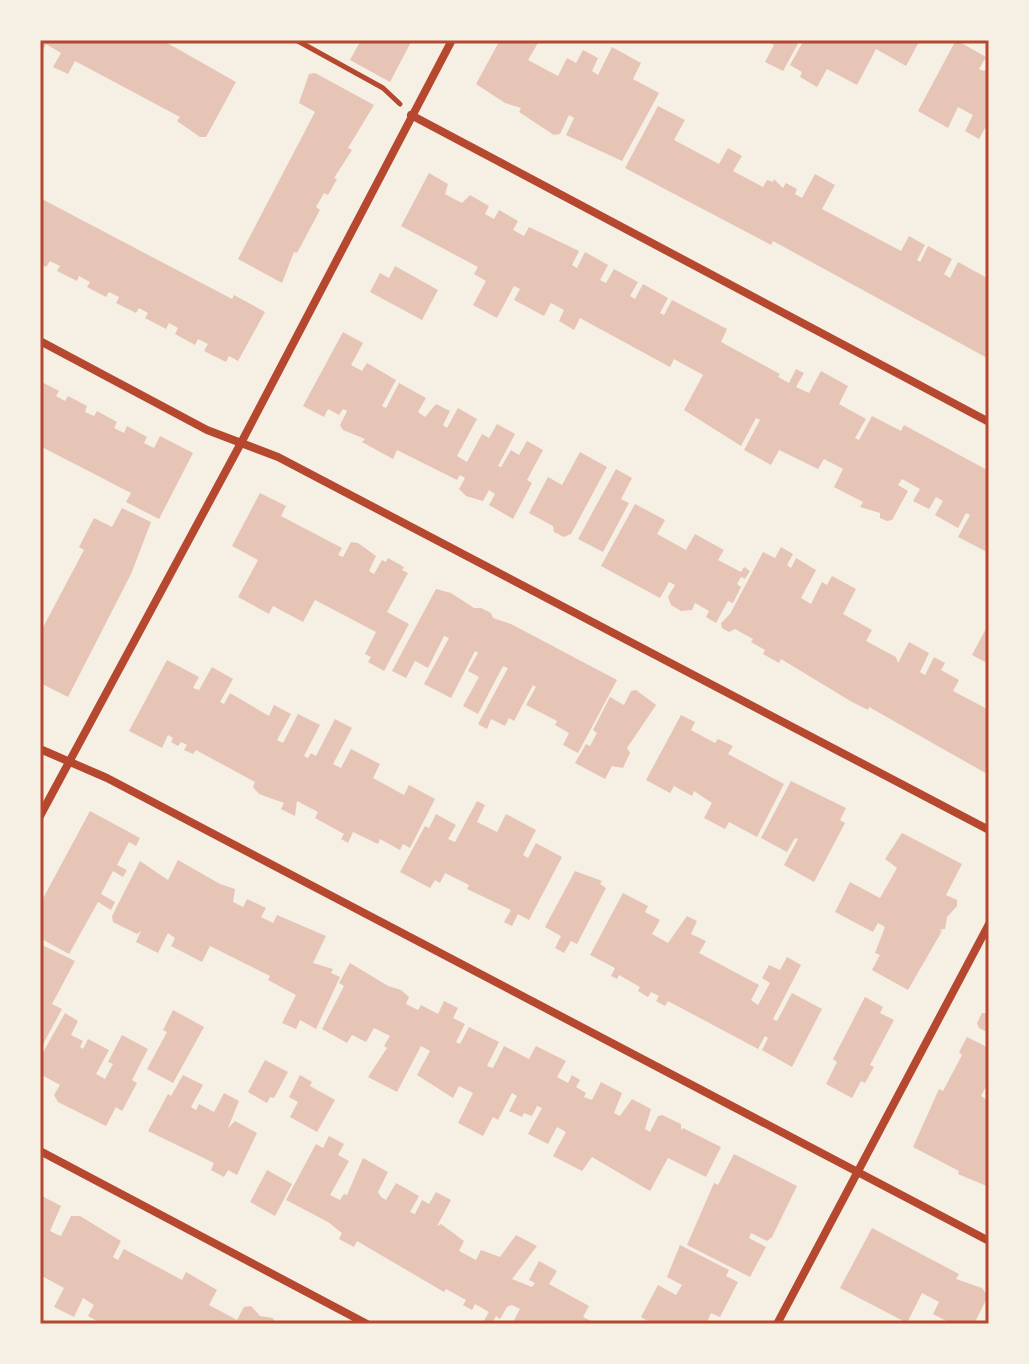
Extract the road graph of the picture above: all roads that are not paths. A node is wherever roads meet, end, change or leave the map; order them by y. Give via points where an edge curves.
1 (452, 40) edge
2 (411, 115) junction
3 (40, 341) edge
4 (989, 422) edge
5 (241, 443) junction
6 (40, 749) edge
7 (69, 761) junction
8 (40, 816) edge
9 (989, 830) edge
10 (989, 924) edge
11 (40, 1151) edge
12 (857, 1171) junction
13 (989, 1241) edge
14 (367, 1324) edge
15 (777, 1324) edge

1 - 2 street
2 - 4 street
2 - 5 street
3 - 5 street
5 - 7 street
5 - 9 street via 278,457
6 - 7 street
7 - 8 street
7 - 12 street
10 - 12 street
11 - 14 street
12 - 13 street
12 - 15 street

